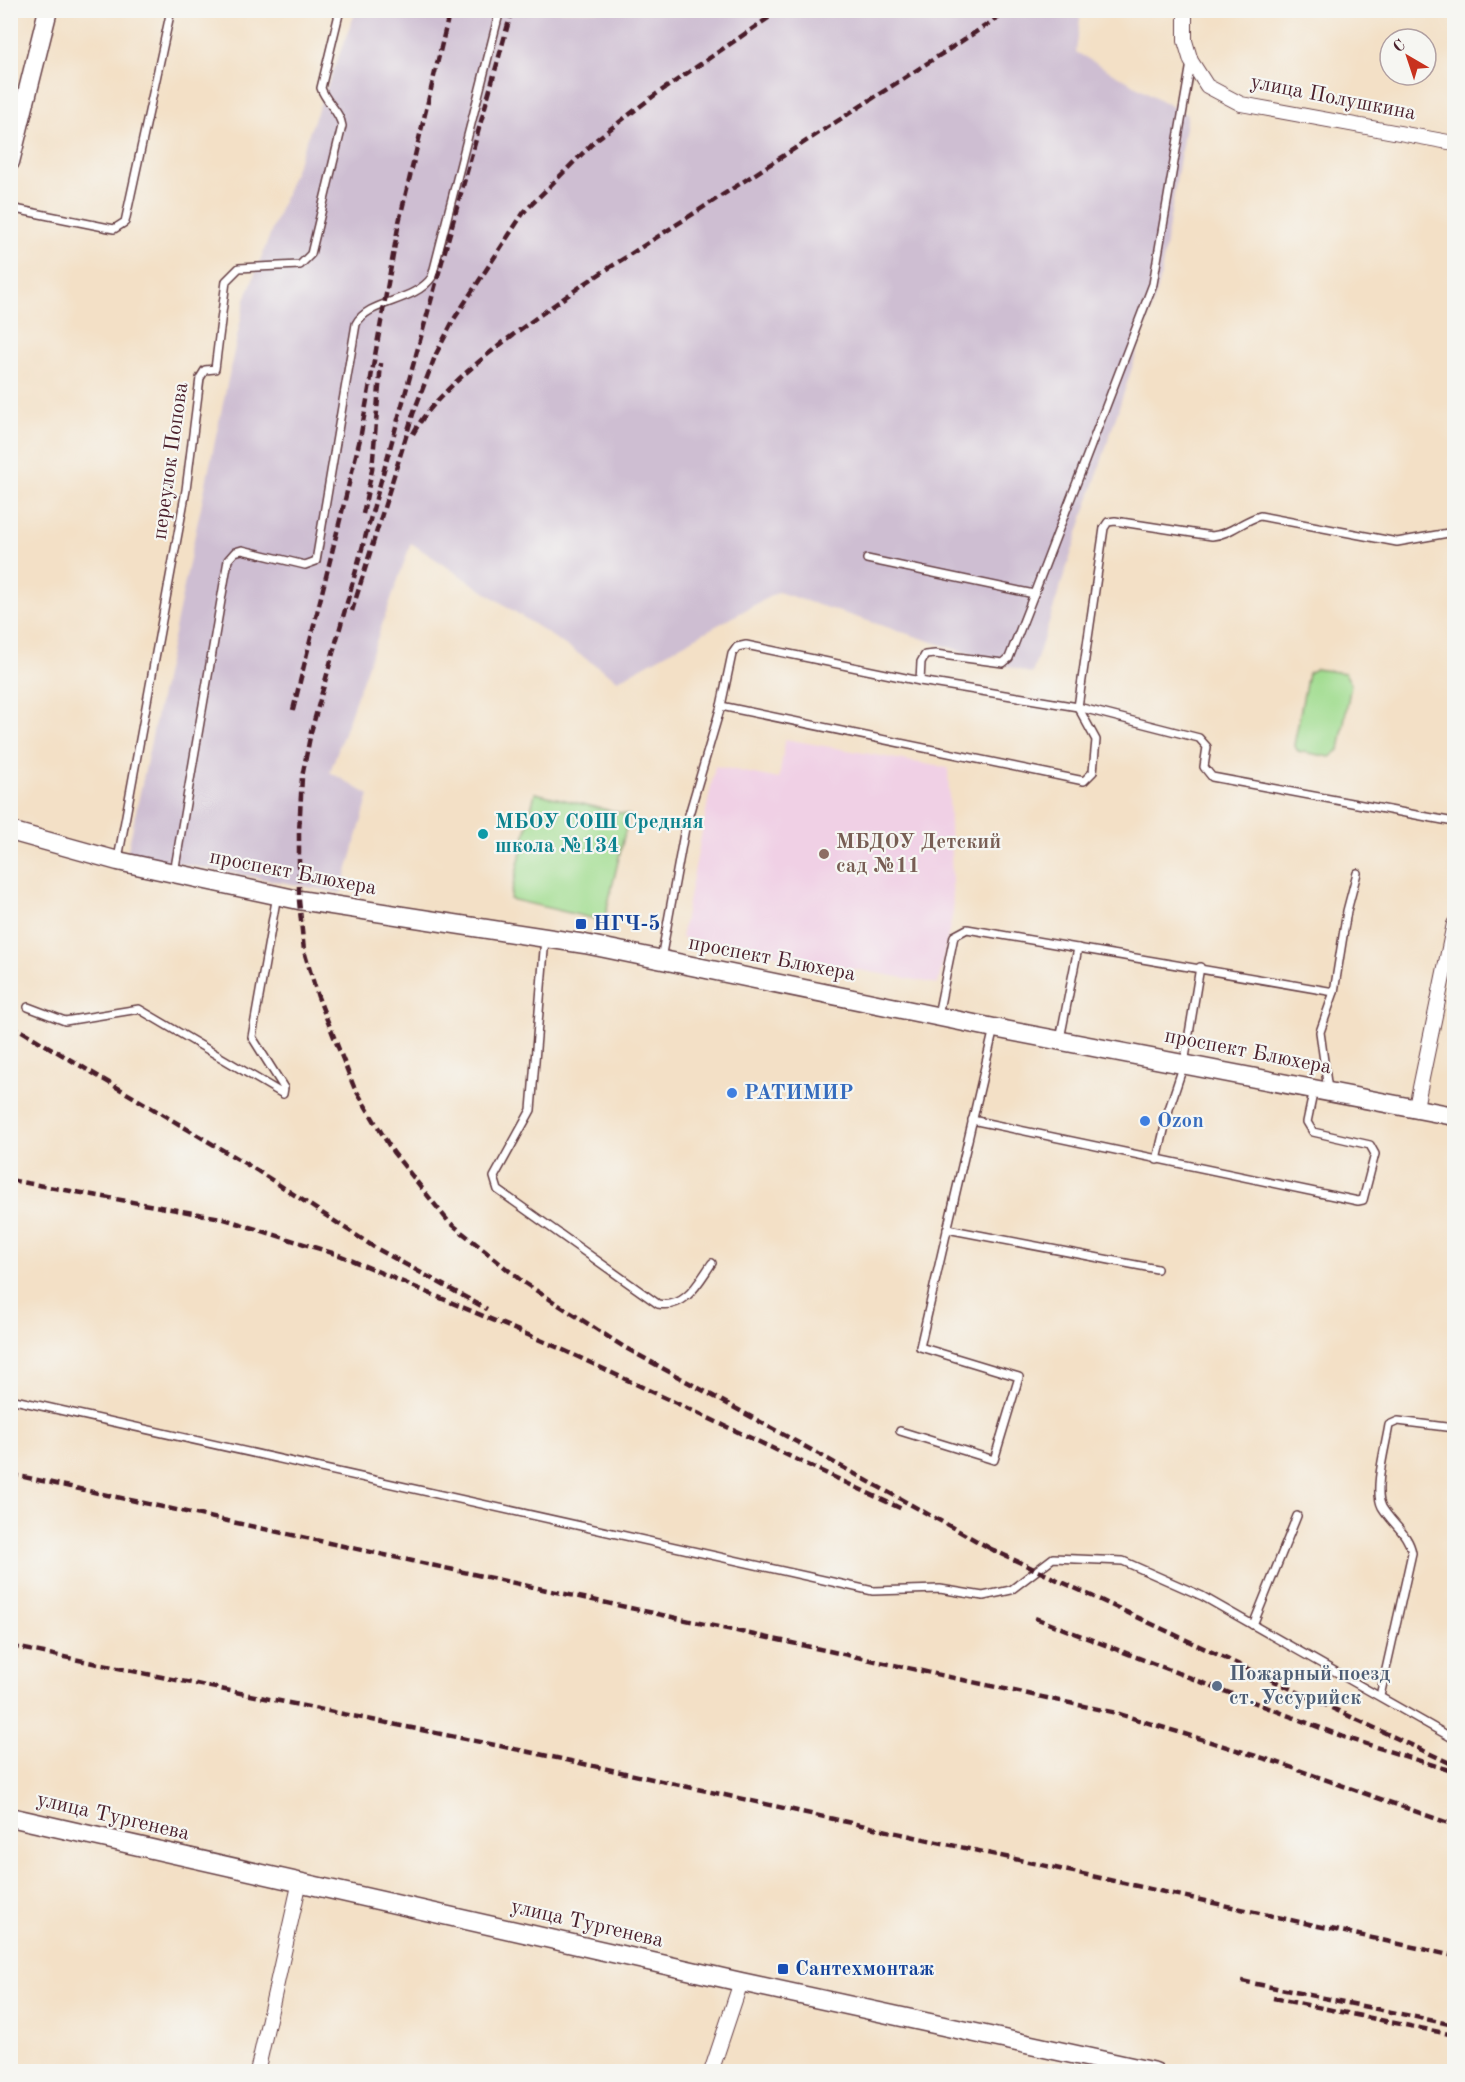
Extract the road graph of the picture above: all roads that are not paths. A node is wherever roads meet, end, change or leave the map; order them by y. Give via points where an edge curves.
1 (48, 10) edge
2 (171, 10) edge
3 (340, 10) edge
4 (500, 10) edge
5 (1185, 10) edge
6 (1191, 61) junction
7 (1455, 143) edge
8 (10, 162) edge
9 (10, 208) edge
10 (1455, 532) edge
11 (867, 559) dead end
12 (1034, 594) junction
13 (920, 681) junction
14 (721, 706) junction
15 (1078, 707) junction
16 (1455, 822) edge
17 (10, 831) edge
18 (118, 861) junction
19 (174, 873) junction
20 (1357, 873) dead end
21 (277, 895) junction
22 (1455, 924) edge
23 (545, 938) junction
24 (1078, 948) junction
25 (661, 960) junction
26 (1200, 968) junction
27 (1334, 992) junction
28 (28, 1007) dead end
29 (938, 1015) junction
30 (994, 1028) junction
31 (1060, 1039) junction
32 (1184, 1064) junction
33 (1321, 1089) junction
34 (1416, 1107) junction
35 (1455, 1116) edge
36 (972, 1120) junction
37 (1157, 1160) junction
38 (946, 1229) junction
39 (712, 1263) dead end
40 (1157, 1269) dead end
41 (10, 1399) edge
42 (1455, 1428) edge
43 (900, 1431) dead end
44 (1297, 1516) dead end
45 (1253, 1625) junction
46 (1380, 1696) junction
47 (1455, 1739) edge
48 (10, 1817) edge
49 (300, 1881) junction
50 (741, 1982) junction
51 (257, 2072) edge
52 (711, 2072) edge
53 (1155, 2072) edge

1 - 8 street
2 - 9 lane via 125,222 114,229
3 - 18 lane, переулок Попова via 321,88 342,126 311,254 300,265 239,268 231,273 226,281 215,369 205,370 200,378 184,501
4 - 19 lane via 432,277 420,290 364,314 356,324 316,561 305,565 242,550 228,560
5 - 6 street via 1185,41
6 - 7 street, улица Полушкина via 1207,86 1241,104
6 - 12 lane via 1153,284
10 - 15 lane via 1396,542 1260,516 1228,534 1212,536 1108,522
11 - 12 lane
12 - 13 lane via 1004,663 925,655
13 - 14 lane via 737,646
13 - 15 lane
14 - 15 lane via 1084,781 1093,772 1096,740
14 - 25 lane via 685,828
15 - 16 lane via 1199,738 1207,747 1204,767 1212,777
17 - 18 street, проспект Блюхера
18 - 19 street, проспект Блюхера
19 - 21 street, проспект Блюхера
20 - 27 lane
21 - 23 street, проспект Блюхера
21 - 28 lane via 252,1037 284,1088 283,1094 139,1009 65,1021
22 - 34 street
23 - 25 street, проспект Блюхера
23 - 39 lane via 531,1110 494,1177 498,1190 658,1304 675,1305 682,1301
24 - 26 lane
24 - 29 lane via 967,929 959,931 954,936
24 - 31 lane
25 - 29 street, проспект Блюхера
26 - 27 lane
26 - 32 lane
27 - 33 lane via 1320,1032
29 - 30 street, проспект Блюхера
30 - 31 street, проспект Блюхера
30 - 36 lane
31 - 32 street, проспект Блюхера
32 - 33 street, проспект Блюхера
32 - 37 lane
33 - 34 street, проспект Блюхера
33 - 37 lane via 1307,1122 1313,1132 1370,1145 1375,1154 1363,1200
34 - 35 street, проспект Блюхера
36 - 37 lane
36 - 38 lane
38 - 40 lane
38 - 43 lane via 921,1347 1019,1377 994,1460
41 - 45 lane via 873,1591 940,1589 983,1596 1011,1590 1053,1558 1123,1562 1202,1596
42 - 46 lane via 1398,1421 1389,1425 1378,1493 1382,1507 1410,1542 1412,1553
44 - 45 lane
45 - 46 lane
46 - 47 lane
48 - 49 street, улица Тургенева
49 - 50 street, улица Тургенева
49 - 51 street
50 - 52 street
50 - 53 street, улица Тургенева

